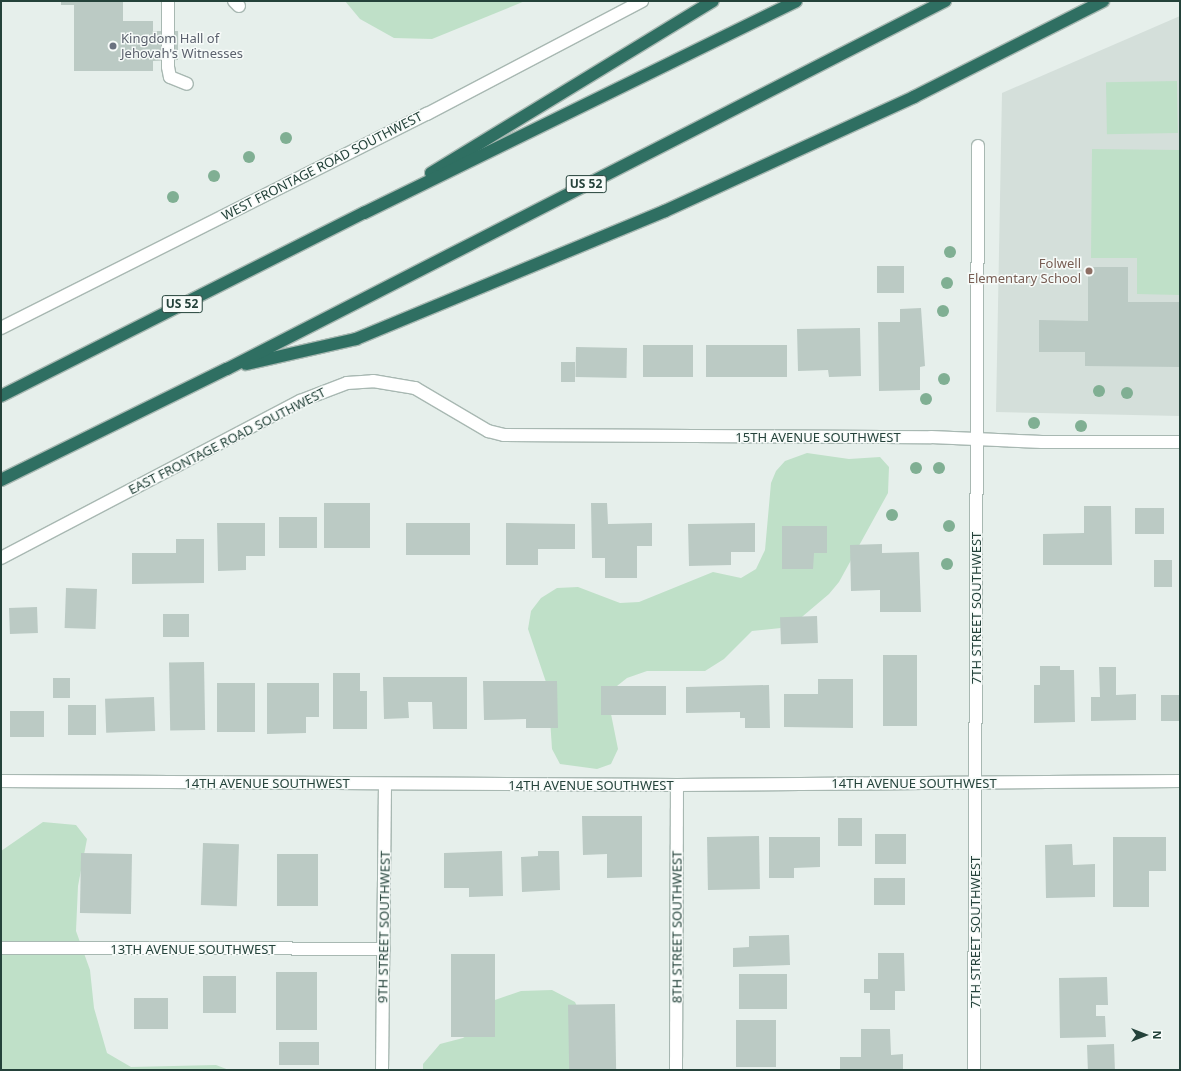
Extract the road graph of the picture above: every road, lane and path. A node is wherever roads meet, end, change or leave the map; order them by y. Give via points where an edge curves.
1 (168, 1) edge
2 (642, 1) edge
3 (713, 1) edge
4 (796, 1) edge
5 (945, 1) edge
6 (1103, 1) edge
7 (188, 84) dead end
8 (978, 146) dead end
9 (364, 213) junction
10 (1, 328) edge
11 (228, 369) junction
12 (1, 396) edge
13 (460, 416) joint
14 (976, 439) junction
15 (1180, 442) edge
16 (1, 480) edge
17 (1, 558) edge
18 (1, 781) edge
19 (1180, 781) edge
20 (975, 783) junction
21 (386, 784) junction
22 (677, 785) junction
23 (1, 948) edge
24 (384, 950) junction
25 (676, 1069) dead end
26 (382, 1070) edge
27 (974, 1070) edge

1 - 7 street via 170,77
2 - 10 street, WEST FRONTAGE ROAD SOUTHWEST via 427,114
3 - 9 highway
4 - 9 highway, US 52
5 - 11 highway, US 52
6 - 11 highway via 914,97 665,211 356,339
8 - 14 street, 7TH STREET SOUTHWEST
9 - 12 highway, US 52
11 - 16 highway, US 52
13 - 14 street, 15TH AVENUE SOUTHWEST via 488,431 520,436
13 - 17 street, EAST FRONTAGE ROAD SOUTHWEST via 415,388 391,381 372,381 335,387 300,402
14 - 15 street, 15TH AVENUE SOUTHWEST via 1042,442
14 - 20 street, 7TH STREET SOUTHWEST
18 - 21 street, 14TH AVENUE SOUTHWEST
19 - 20 street, 14TH AVENUE SOUTHWEST
20 - 22 street, 14TH AVENUE SOUTHWEST
20 - 27 street, 7TH STREET SOUTHWEST
21 - 22 street, 14TH AVENUE SOUTHWEST
21 - 24 street, 9TH STREET SOUTHWEST
22 - 25 street, 8TH STREET SOUTHWEST
23 - 24 street, 13TH AVENUE SOUTHWEST
24 - 26 street, 9TH STREET SOUTHWEST

